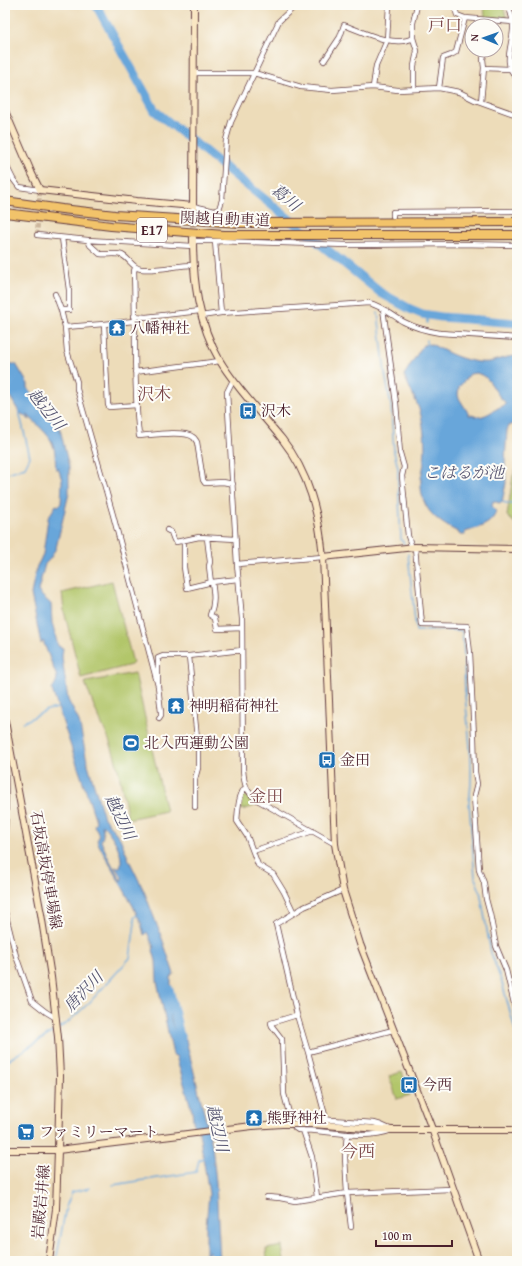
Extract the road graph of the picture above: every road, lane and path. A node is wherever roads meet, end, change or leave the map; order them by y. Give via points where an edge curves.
1 (194, 5) edge
2 (296, 5) edge
3 (389, 5) edge
4 (417, 5) edge
5 (454, 5) edge
6 (508, 5) edge
7 (290, 7) edge
8 (465, 18) edge
9 (504, 21) edge
10 (464, 22) edge
11 (513, 22) junction
12 (413, 38) junction
13 (387, 40) junction
14 (483, 58) edge
15 (324, 61) dead end
16 (484, 68) junction
17 (510, 68) junction
18 (194, 73) junction
19 (254, 73) junction
20 (517, 78) edge
21 (373, 87) junction
22 (439, 88) junction
23 (414, 89) junction
24 (481, 102) junction
25 (5, 112) edge
26 (517, 115) edge
27 (5, 163) edge
28 (40, 190) junction
29 (6, 201) edge
30 (193, 209) junction
31 (517, 211) edge
32 (8, 213) edge
33 (393, 216) dead end
34 (517, 222) edge
35 (37, 235) dead end
36 (517, 235) edge
37 (62, 238) junction
38 (88, 240) junction
39 (215, 241) junction
40 (193, 242) junction
41 (517, 245) edge
42 (194, 265) junction
43 (135, 268) junction
44 (56, 294) dead end
45 (383, 309) junction
46 (61, 310) junction
47 (221, 312) junction
48 (200, 313) junction
49 (134, 319) junction
50 (104, 324) junction
51 (65, 327) junction
52 (517, 338) edge
53 (220, 361) junction
54 (136, 372) junction
55 (233, 380) junction
56 (137, 405) junction
57 (233, 484) junction
58 (167, 530) dead end
59 (207, 538) junction
60 (236, 539) junction
61 (184, 540) junction
62 (413, 548) junction
63 (517, 548) edge
64 (323, 557) junction
65 (237, 564) junction
66 (238, 579) junction
67 (212, 582) junction
68 (242, 628) junction
69 (242, 650) junction
70 (189, 656) junction
71 (158, 686) junction
72 (159, 718) dead end
73 (5, 721) edge
74 (5, 727) edge
75 (8, 735) junction
76 (5, 746) edge
77 (5, 751) edge
78 (246, 788) junction
79 (195, 806) dead end
80 (313, 831) junction
81 (5, 833) edge
82 (335, 844) junction
83 (254, 851) junction
84 (343, 890) junction
85 (5, 912) edge
86 (294, 913) junction
87 (297, 1015) junction
88 (517, 1016) edge
89 (56, 1021) junction
90 (393, 1030) junction
91 (308, 1052) junction
92 (290, 1117) junction
93 (326, 1119) junction
94 (432, 1129) junction
95 (303, 1130) junction
96 (392, 1130) junction
97 (517, 1130) edge
98 (347, 1134) junction
99 (5, 1150) edge
100 (58, 1150) junction
101 (452, 1189) junction
102 (346, 1193) junction
103 (267, 1197) dead end
104 (317, 1197) junction
105 (351, 1227) dead end
106 (49, 1261) edge
107 (479, 1261) edge

1 - 18 street
2 - 7 street
3 - 13 street
4 - 12 street
5 - 8 street via 457,15
6 - 11 street
7 - 19 street via 279,21
9 - 11 street
10 - 22 street via 456,52 443,58
11 - 17 street via 508,58
12 - 13 street via 404,42
12 - 23 street via 417,51
13 - 15 street via 344,25 340,37
13 - 21 street via 376,66
14 - 16 street
16 - 17 street
16 - 24 street
17 - 20 street
18 - 19 street
18 - 30 street
19 - 21 street via 301,87 332,90
19 - 30 street via 227,136 222,200 219,209
21 - 23 street
22 - 23 street
22 - 24 street via 460,92
24 - 26 street
25 - 28 street
27 - 28 street via 19,187
28 - 30 street
29 - 34 highway, 関越自動車道 / E17 via 115,215 240,223
31 - 33 street via 393,212
32 - 36 highway, 関越自動車道 / E17 via 111,226 224,235
35 - 37 street
37 - 38 street
37 - 46 street via 69,310
38 - 40 street
38 - 43 street via 100,254 120,254
39 - 40 street
39 - 41 street via 341,245
39 - 47 street
40 - 42 street
42 - 43 street via 158,269
42 - 48 street
43 - 49 street
44 - 46 street
45 - 47 street via 369,303
45 - 52 street via 406,323 429,331
45 - 62 street via 400,453 404,468 402,476 408,536
46 - 51 street
47 - 48 street
48 - 49 street
48 - 53 street
49 - 50 street
49 - 54 street
50 - 51 street
50 - 56 street via 108,405
51 - 71 street via 67,351 114,515
53 - 54 street
53 - 55 street
54 - 56 street
55 - 57 street via 227,392
55 - 64 street via 283,440 304,474 318,516
56 - 57 street via 139,436 167,433 190,435 197,442 203,480
57 - 60 street
58 - 61 street via 176,542
59 - 60 street
59 - 61 street
59 - 67 street via 209,578
60 - 65 street
61 - 67 street via 187,588
62 - 63 street
62 - 64 street
62 - 88 street via 422,625 467,626 477,784 474,796 479,870 484,883 496,946 506,970
64 - 65 street
64 - 82 street
65 - 66 street
66 - 67 street
66 - 68 street
67 - 68 street via 214,600 210,615 215,618 217,629
68 - 69 street
69 - 70 street
69 - 78 street via 243,769
70 - 71 street via 158,658
70 - 79 street via 198,749
71 - 72 street via 161,712
73 - 75 street, 石坂高坂停車場線
74 - 75 street
75 - 76 street
75 - 89 street, 石坂高坂停車場線 via 41,914
77 - 81 street
78 - 80 street via 259,801
78 - 83 street via 241,794 237,821
80 - 82 street
80 - 83 street
82 - 84 street
83 - 86 street via 258,865 272,874
84 - 86 street
84 - 90 street via 360,944
85 - 89 street via 16,956 32,1001
86 - 87 street via 276,924
87 - 91 street
87 - 92 street via 271,1023 282,1039 284,1094
89 - 100 street, 石坂高坂停車場線 via 60,1076
90 - 91 street
90 - 94 street
91 - 93 street
92 - 93 street
92 - 95 street via 295,1128
93 - 96 street via 374,1123
94 - 96 street
94 - 97 street
94 - 101 street
95 - 98 street
95 - 104 street via 312,1157
96 - 98 street via 378,1135
96 - 100 street, bridge via 282,1124 236,1127
98 - 102 street
99 - 100 street, 岩殿岩井線
100 - 106 street, 岩殿岩井線 via 56,1209
101 - 102 street
101 - 107 street
102 - 104 street
102 - 105 street
103 - 104 street via 295,1201

